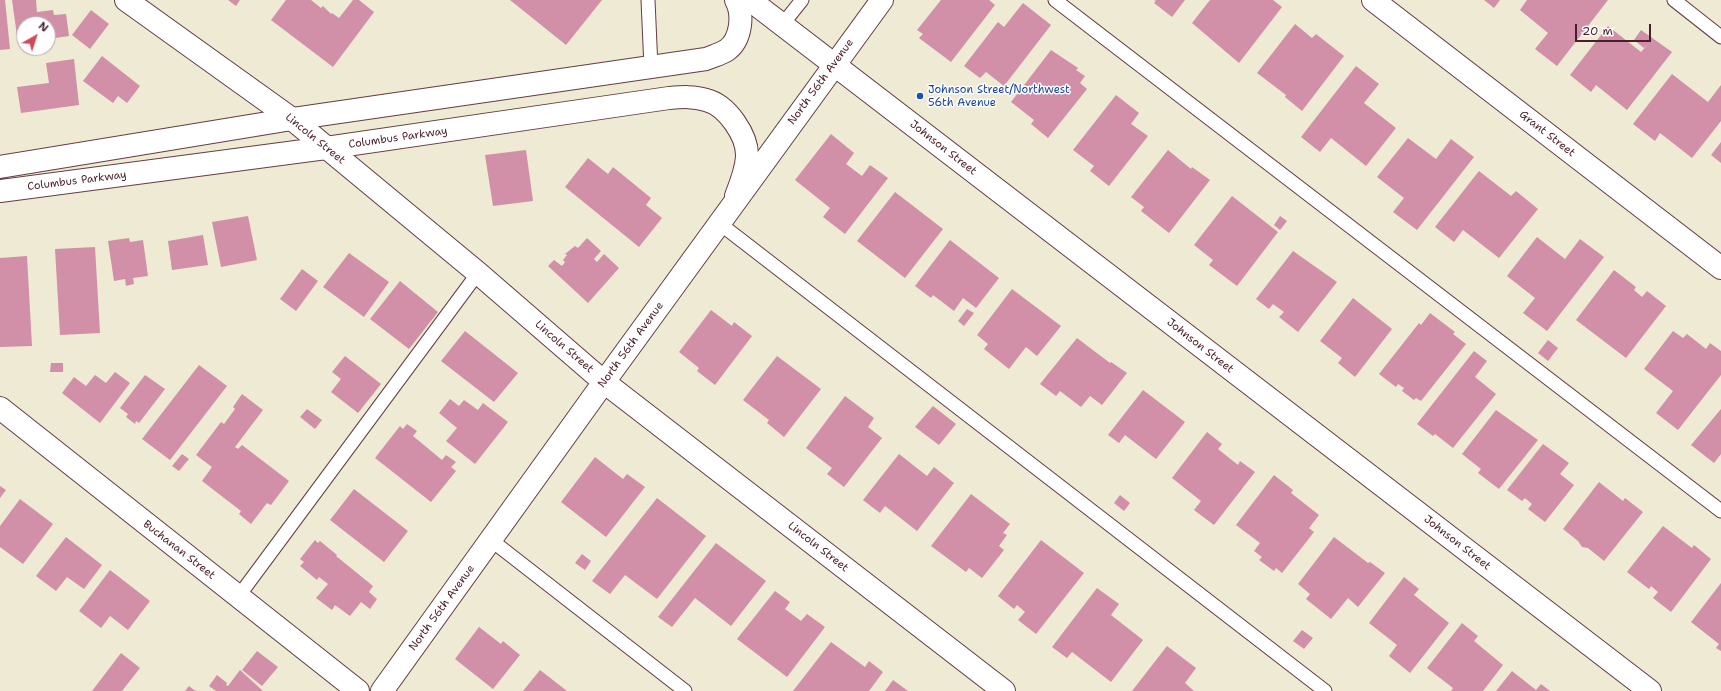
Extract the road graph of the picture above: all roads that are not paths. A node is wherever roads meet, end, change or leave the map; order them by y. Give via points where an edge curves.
1 (126, 0) edge
2 (648, 0) edge
3 (736, 0) edge
4 (750, 0) edge
5 (802, 0) edge
6 (882, 0) edge
7 (1055, 0) edge
8 (1373, 0) edge
9 (1674, 0) edge
10 (782, 25) junction
11 (1721, 37) edge
12 (834, 65) junction
13 (651, 68) junction
14 (654, 100) junction
15 (292, 119) junction
16 (326, 148) junction
17 (0, 167) edge
18 (0, 191) edge
19 (734, 203) junction
20 (719, 223) junction
21 (1721, 268) edge
22 (478, 273) junction
23 (604, 382) junction
24 (0, 408) edge
25 (1721, 511) edge
26 (491, 540) junction
27 (238, 597) junction
28 (358, 691) edge
29 (382, 691) edge
30 (685, 691) edge
31 (1004, 691) edge
32 (1325, 691) edge
33 (1650, 691) edge

1 - 15 street, Lincoln Street
2 - 13 lane
3 - 13 street via 740,12 739,29 734,42 727,50 706,58
4 - 10 street, Johnson Street
5 - 10 lane
6 - 12 street, North 56th Avenue
7 - 25 lane
8 - 21 street, Grant Street
9 - 11 lane
10 - 12 street, Johnson Street
12 - 19 street, North 56th Avenue
12 - 33 street, Johnson Street
13 - 14 street
13 - 15 street
14 - 16 street, Columbus Parkway
14 - 19 street, Columbus Parkway via 690,97 708,100 721,108 736,124 745,141 747,156 745,173
15 - 16 street, Lincoln Street
15 - 17 street
16 - 18 street, Columbus Parkway
16 - 22 street, Lincoln Street
19 - 20 street, North 56th Avenue
20 - 23 street, North 56th Avenue
20 - 32 lane
22 - 23 street, Lincoln Street
22 - 27 lane
23 - 26 street, North 56th Avenue
23 - 31 street, Lincoln Street
24 - 27 street, Buchanan Street
26 - 29 street, North 56th Avenue
26 - 30 lane
27 - 28 street, Buchanan Street

